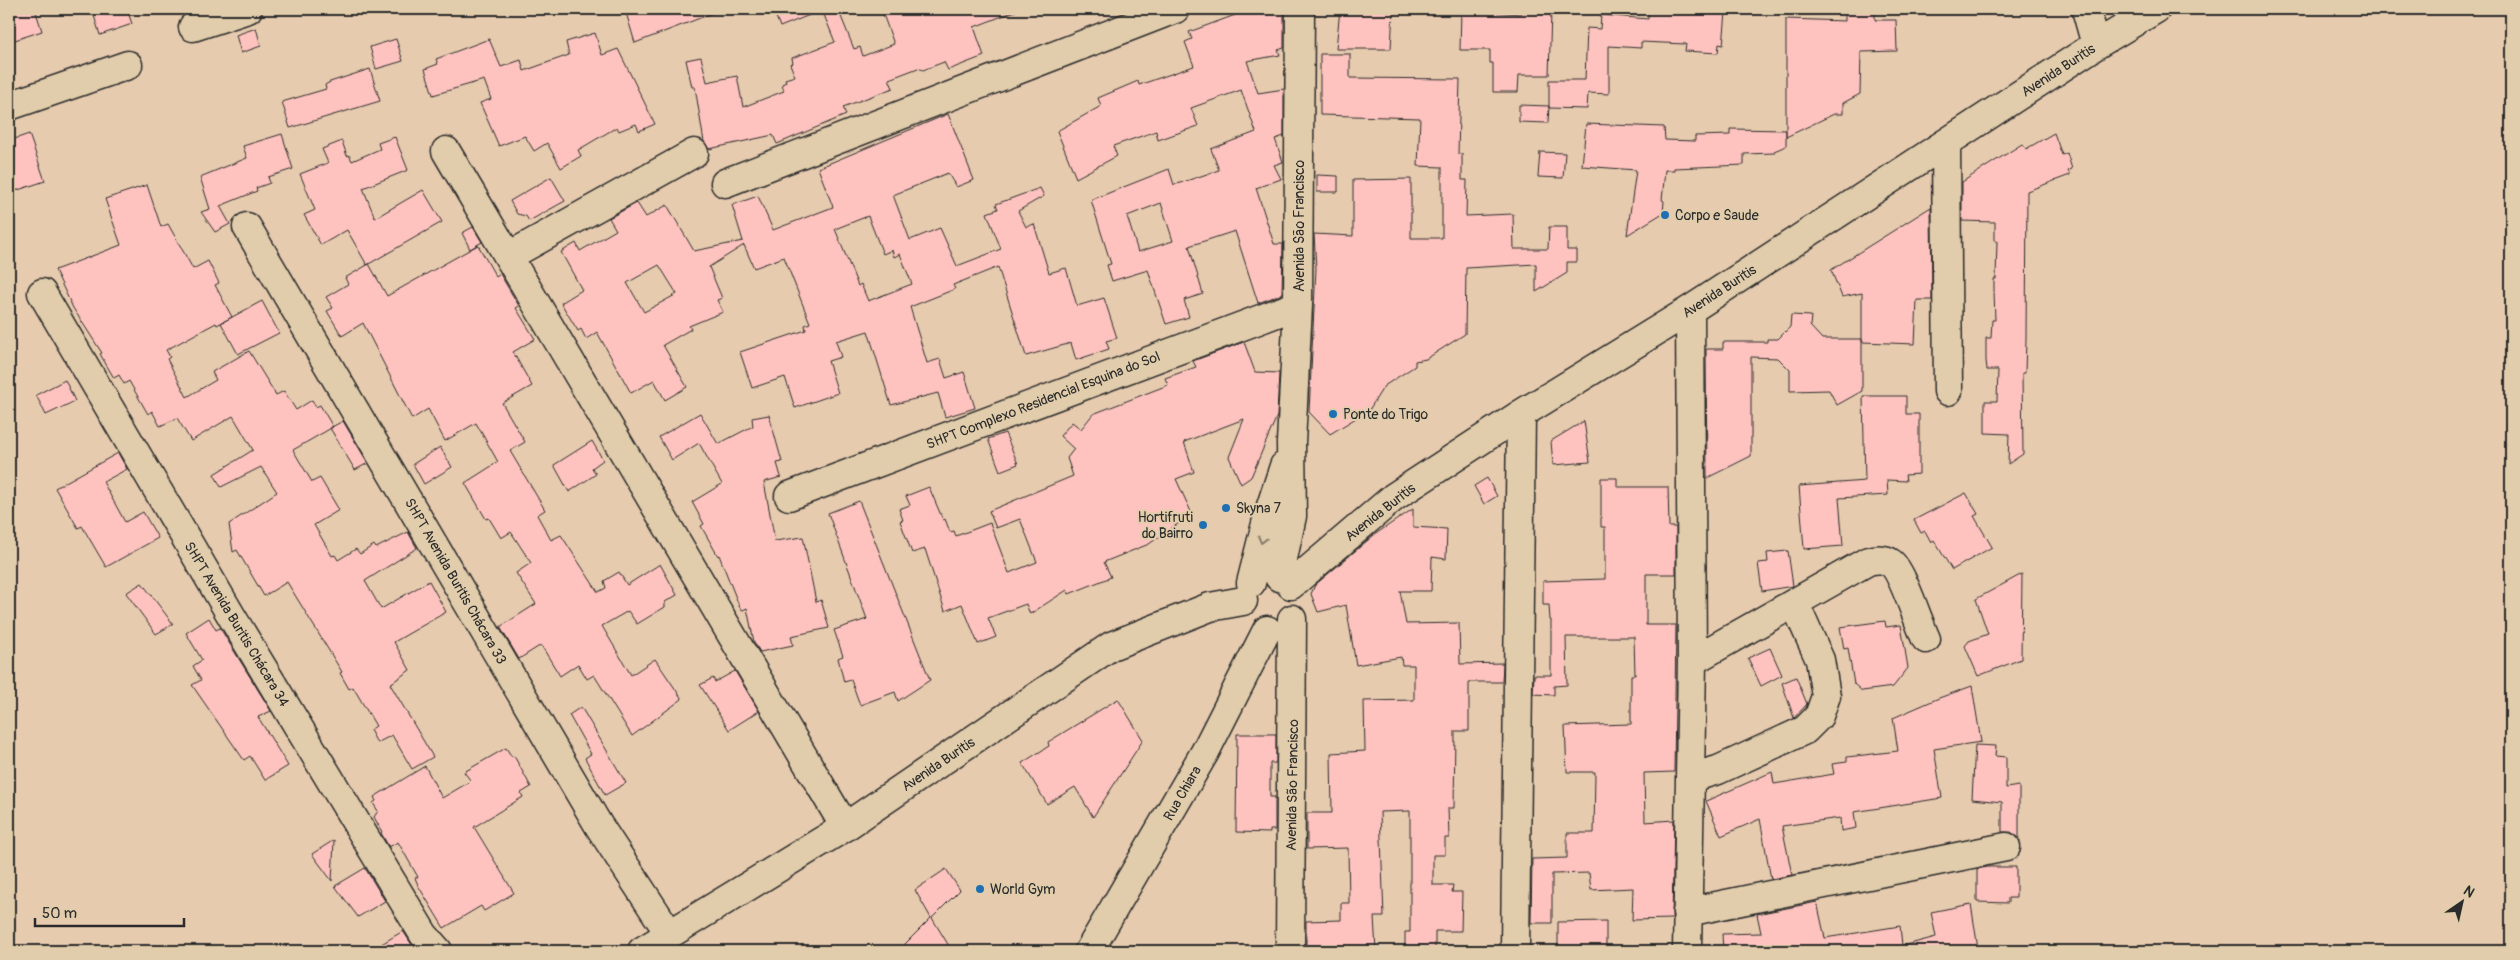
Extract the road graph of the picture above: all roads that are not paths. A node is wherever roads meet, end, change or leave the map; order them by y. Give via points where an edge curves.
1 (248, 9) edge
2 (1175, 9) edge
3 (1300, 9) edge
4 (2086, 9) edge
5 (2156, 9) edge
6 (193, 27) dead end
7 (2096, 46) junction
8 (128, 65) dead end
9 (9, 106) edge
10 (1946, 144) junction
11 (446, 151) dead end
12 (694, 153) dead end
13 (724, 183) dead end
14 (247, 227) dead end
15 (509, 256) junction
16 (42, 293) dead end
17 (1298, 305) junction
18 (1690, 310) junction
19 (1948, 391) dead end
20 (1521, 414) junction
21 (1291, 443) junction
22 (789, 496) dead end
23 (1285, 581) junction
24 (1247, 592) junction
25 (1795, 604) junction
26 (1292, 619) junction
27 (1267, 630) junction
28 (1926, 639) dead end
29 (1692, 661) junction
30 (1690, 778) junction
31 (846, 827) junction
32 (2006, 847) dead end
33 (1687, 912) junction
34 (669, 933) junction
35 (438, 951) edge
36 (642, 951) edge
37 (1089, 951) edge
38 (1290, 951) edge
39 (1515, 951) edge
40 (1687, 951) edge

1 - 6 street
2 - 13 street
3 - 17 street, Avenida São Francisco
4 - 7 street
5 - 7 street, Avenida Buritis
7 - 10 street, Avenida Buritis
8 - 9 street
10 - 18 street, Avenida Buritis
10 - 19 street
11 - 15 street
12 - 15 street
14 - 34 street, SHPT Avenida Buritis Chácara 33 via 600,826
15 - 31 street
16 - 35 street, SHPT Avenida Buritis Chácara 34 via 247,642 424,935
17 - 21 street, Avenida São Francisco
17 - 22 street, SHPT Complexo Residencial Esquina do Sol
18 - 20 street, Avenida Buritis
18 - 29 street
20 - 23 street, Avenida Buritis via 1394,497
20 - 39 street
21 - 23 street, Avenida São Francisco via 1292,516
21 -> 24 street, Avenida São Francisco
23 - 24 street via 1264,576
23 - 26 street via 1297,602
24 - 27 street via 1244,611 1249,621
24 - 31 street, Avenida Buritis via 1111,646
25 - 28 street via 1868,561 1879,558 1891,563 1898,573
25 - 29 street
25 - 30 street via 1820,660 1826,696 1819,716 1805,730 1718,770
26 - 27 street via 1277,630
26 - 38 street, Avenida São Francisco
27 - 37 street, Rua Chiara via 1206,752
29 - 30 street
30 - 33 street
31 - 34 street, Avenida Buritis
32 - 33 street
33 - 40 street
34 - 36 street, Avenida Buritis

